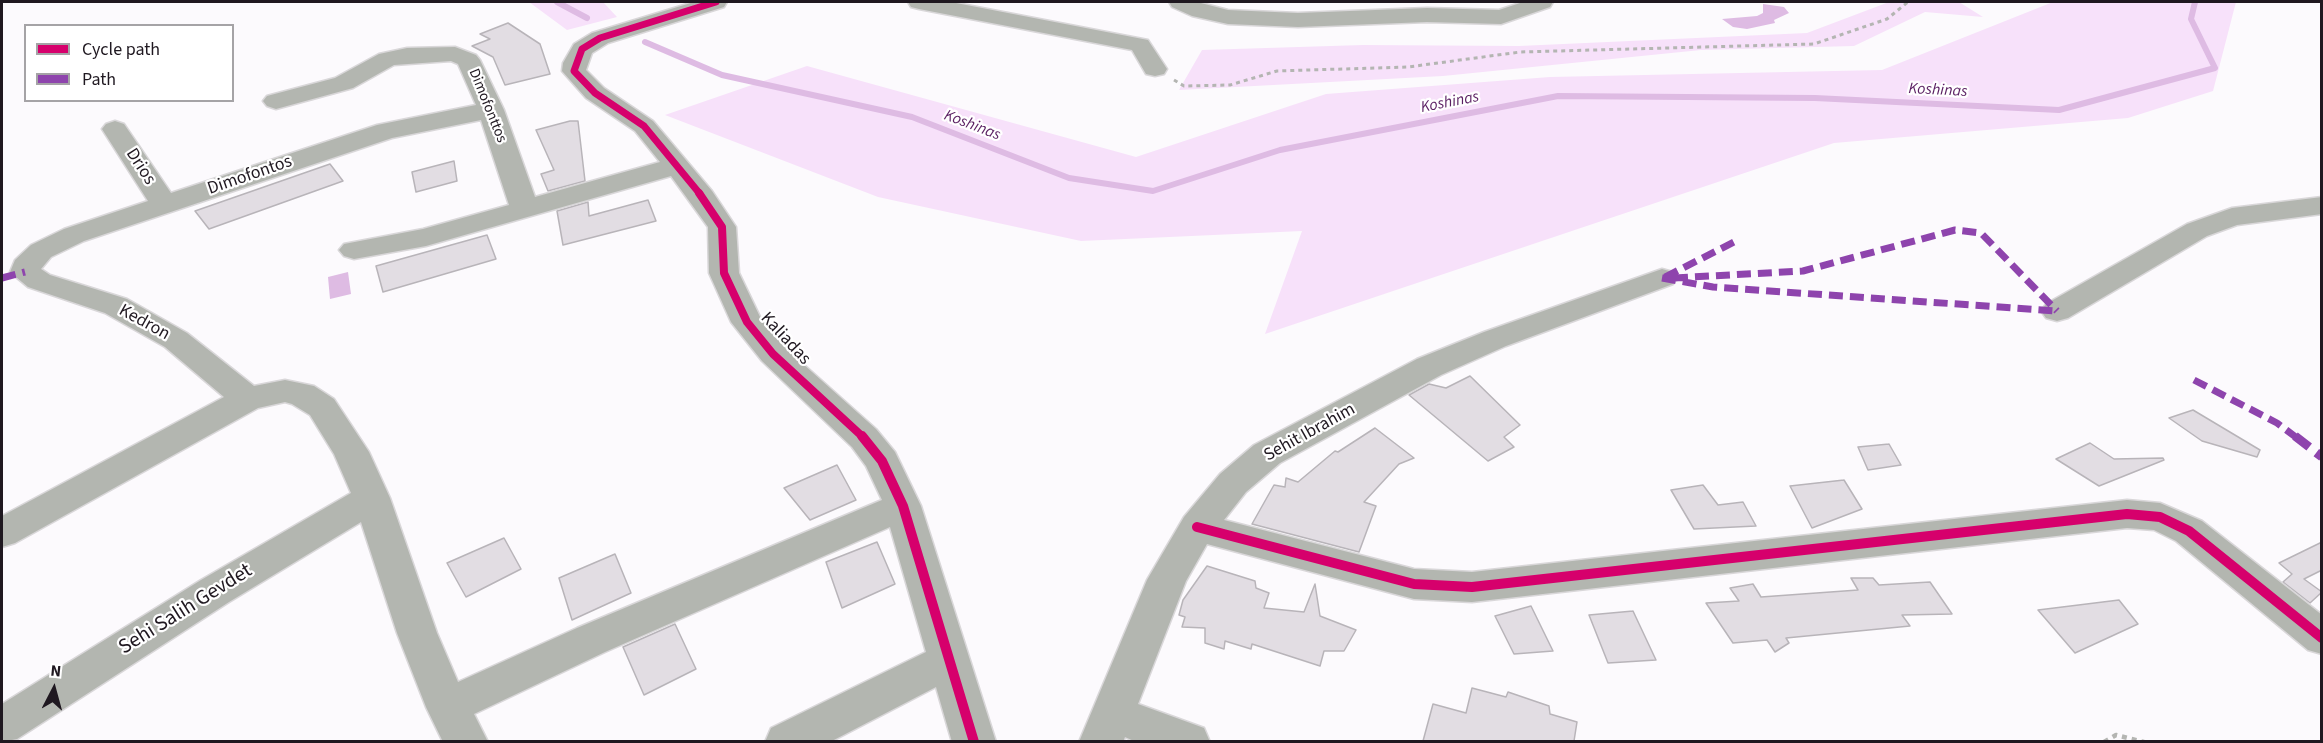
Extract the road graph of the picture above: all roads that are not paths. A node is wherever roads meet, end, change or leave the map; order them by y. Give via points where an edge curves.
1 (716, 2) edge
2 (919, 2) edge
3 (1180, 2) edge
4 (1542, 2) edge
5 (1382, 9) edge
6 (1155, 69) road end
7 (276, 101) dead end
8 (491, 110) junction
9 (115, 129) dead end
10 (677, 166) junction
11 (165, 205) junction
12 (2322, 205) edge
13 (525, 209) junction
14 (354, 250) dead end
15 (25, 272) joint
16 (1662, 278) dead end
17 (2057, 311) dead end
18 (248, 399) junction
19 (372, 498) junction
20 (903, 506) junction
21 (1197, 526) junction
22 (2, 533) edge
23 (2322, 638) edge
24 (950, 660) junction
25 (447, 707) junction
26 (2, 726) edge
27 (1106, 727) edge
28 (466, 741) edge
29 (787, 741) edge
30 (974, 741) edge
31 (1188, 741) edge

1 - 10 street, Kaliadas via 600,38 582,49 575,63 574,71 583,83 644,126
2 - 6 street via 1140,45
3 - 5 street via 1228,17 1298,20
4 - 5 street via 1500,17
7 - 8 street, Dimofonttos via 344,83 387,59 438,53 468,60
8 - 11 street, Dimofontos via 386,131
8 - 13 street, Dimofonttos
9 - 11 street, Drios
10 - 13 street
10 - 20 street, Kaliadas via 722,227 724,273 747,322 773,354 864,438 882,461
11 - 15 street, Dimofontos via 55,243 33,258
12 - 17 street via 2232,217 2197,230
13 - 14 street via 426,237
15 - 18 street, Kedron via 39,281 116,306 176,340
16 - 21 street, Sehit Ibrahim via 1429,367 1267,454 1233,483
18 - 19 street via 285,392 313,400 351,452
18 - 22 street
19 - 25 street via 417,633
19 - 26 street, Sehi Salih Gevdet
20 - 24 street, Kaliadas
20 - 25 street via 611,630
21 - 23 street via 1414,584 1472,587 2127,514 2160,517 2189,531
21 - 27 street, Sehit Ibrahim via 1167,580
24 - 29 street
24 - 30 street, Kaliadas
25 - 28 street
27 - 31 street

